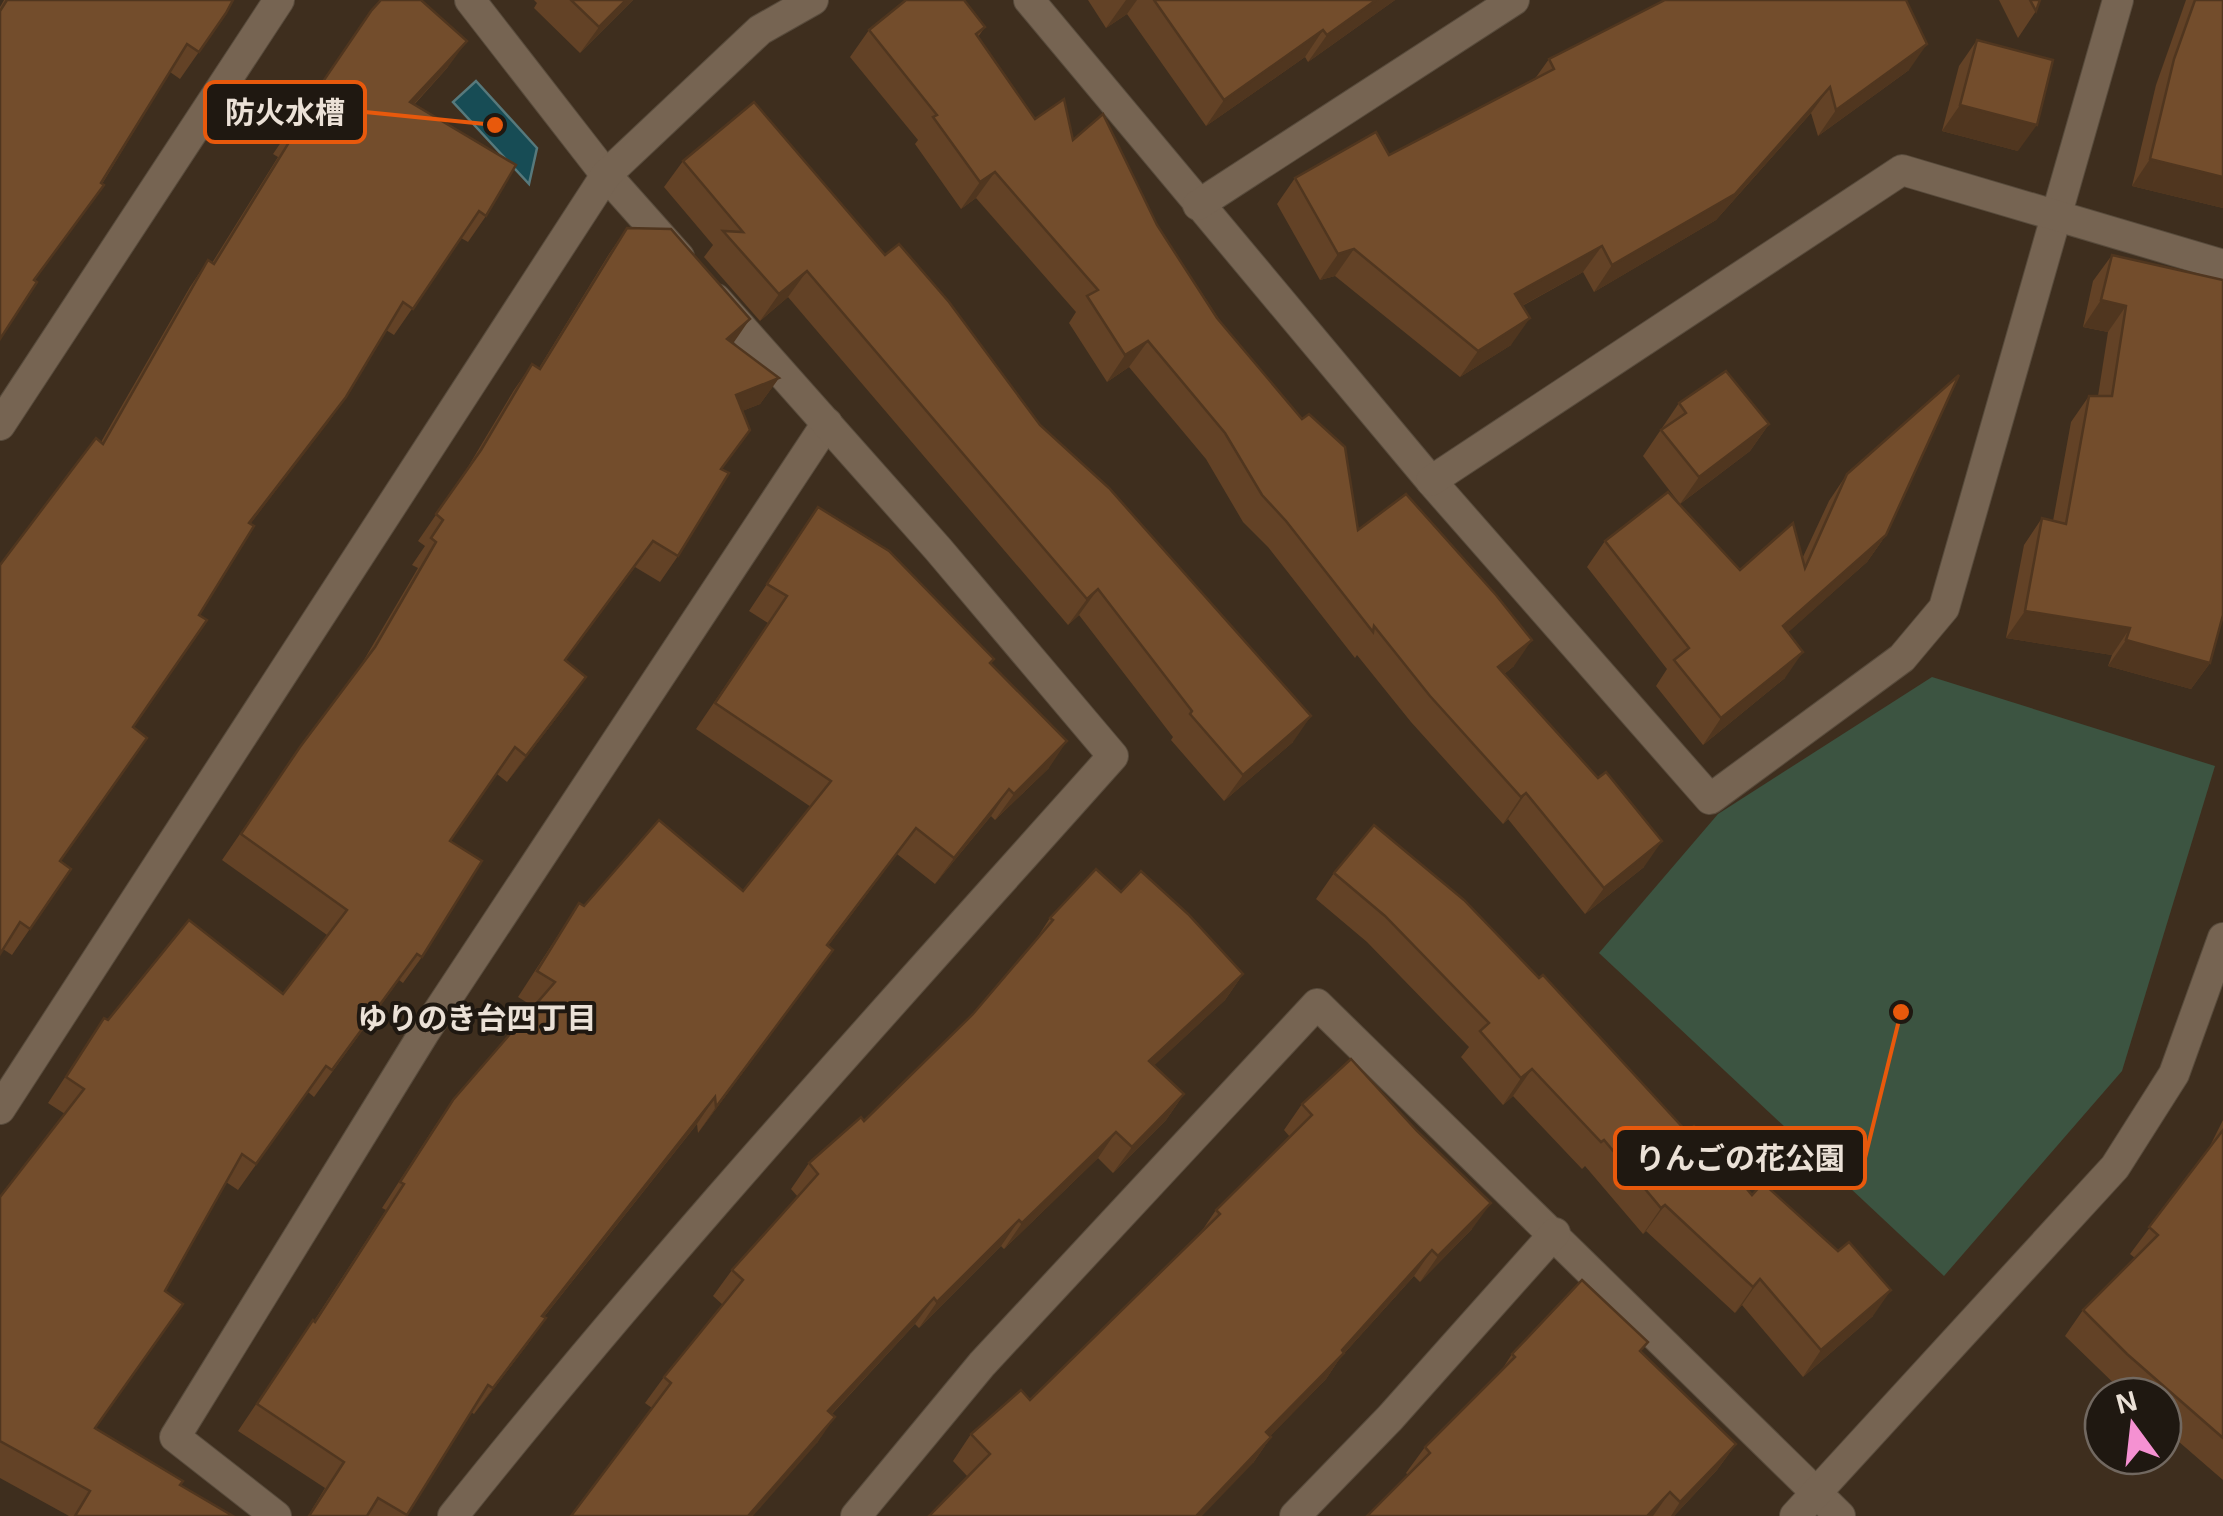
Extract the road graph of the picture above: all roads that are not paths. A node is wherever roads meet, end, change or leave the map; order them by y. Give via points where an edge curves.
1 (279, 0) edge
2 (470, 0) edge
3 (814, 0) edge
4 (1029, 0) edge
5 (1514, 0) edge
6 (2118, 0) edge
7 (606, 175) junction
8 (1198, 205) junction
9 (2057, 214) junction
10 (2223, 265) edge
11 (826, 423) junction
12 (0, 425) edge
13 (1431, 481) junction
14 (2223, 938) edge
15 (0, 1109) edge
16 (1555, 1234) junction
17 (1816, 1493) junction
18 (276, 1516) edge
19 (453, 1516) edge
20 (856, 1516) edge
21 (1295, 1516) edge
22 (1795, 1516) edge
23 (1840, 1516) edge

1 - 12 street
2 - 7 street
3 - 7 street via 760,30
4 - 8 street
5 - 8 street
6 - 9 street
7 - 11 street
7 - 15 street
8 - 13 street
9 - 10 street
9 - 13 street via 1902,170
9 - 13 street via 1944,608 1902,658 1710,799
11 - 18 street via 424,1033 175,1437
11 - 19 street via 1113,756 704,1216
14 - 17 street via 2174,1074 2115,1168
16 - 17 street
16 - 20 street via 1317,1004 982,1364
16 - 21 street
17 - 22 street
17 - 23 street

